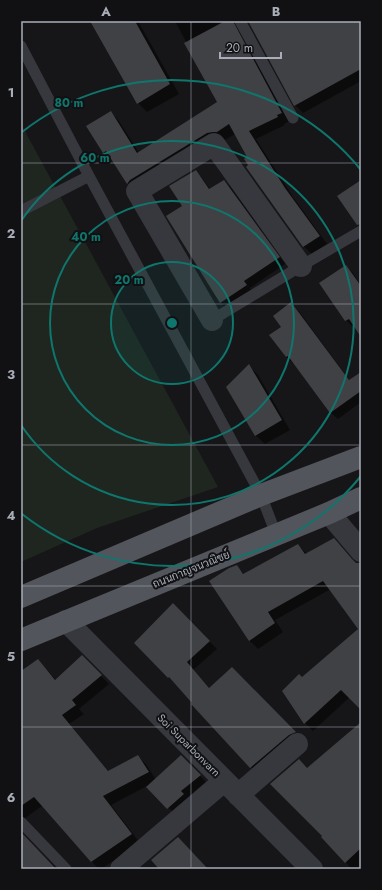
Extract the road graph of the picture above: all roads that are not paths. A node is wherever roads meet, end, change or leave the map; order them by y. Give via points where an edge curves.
1 (240, 21) edge
2 (21, 46) edge
3 (293, 118) dead end
4 (89, 176) junction
5 (21, 211) edge
6 (361, 231) edge
7 (301, 266) junction
8 (212, 320) joint
9 (361, 457) edge
10 (262, 495) junction
11 (361, 498) edge
12 (330, 513) junction
13 (276, 534) junction
14 (361, 551) edge
15 (21, 597) edge
16 (66, 621) junction
17 (21, 640) edge
18 (297, 744) dead end
19 (231, 788) junction
20 (21, 822) edge
21 (66, 869) edge
22 (121, 869) edge
23 (312, 869) edge

1 - 3 lane
2 - 4 lane
4 - 5 lane
4 - 10 lane
6 - 7 lane
7 - 8 lane
7 - 8 street via 214,144 137,191
9 - 10 main road
10 - 13 lane
10 - 15 main road
11 - 12 main road, ถนนกาญจนวณิชย์
12 - 13 main road, ถนนกาญจนวณิชย์
12 - 14 street
13 - 16 main road, ถนนกาญจนวณิชย์
16 - 17 main road, ถนนกาญจนวณิชย์
16 - 19 street, Soi Suparbonvarn
18 - 19 street
19 - 22 street
19 - 23 street, Soi Suparbonvarn
20 - 21 lane

